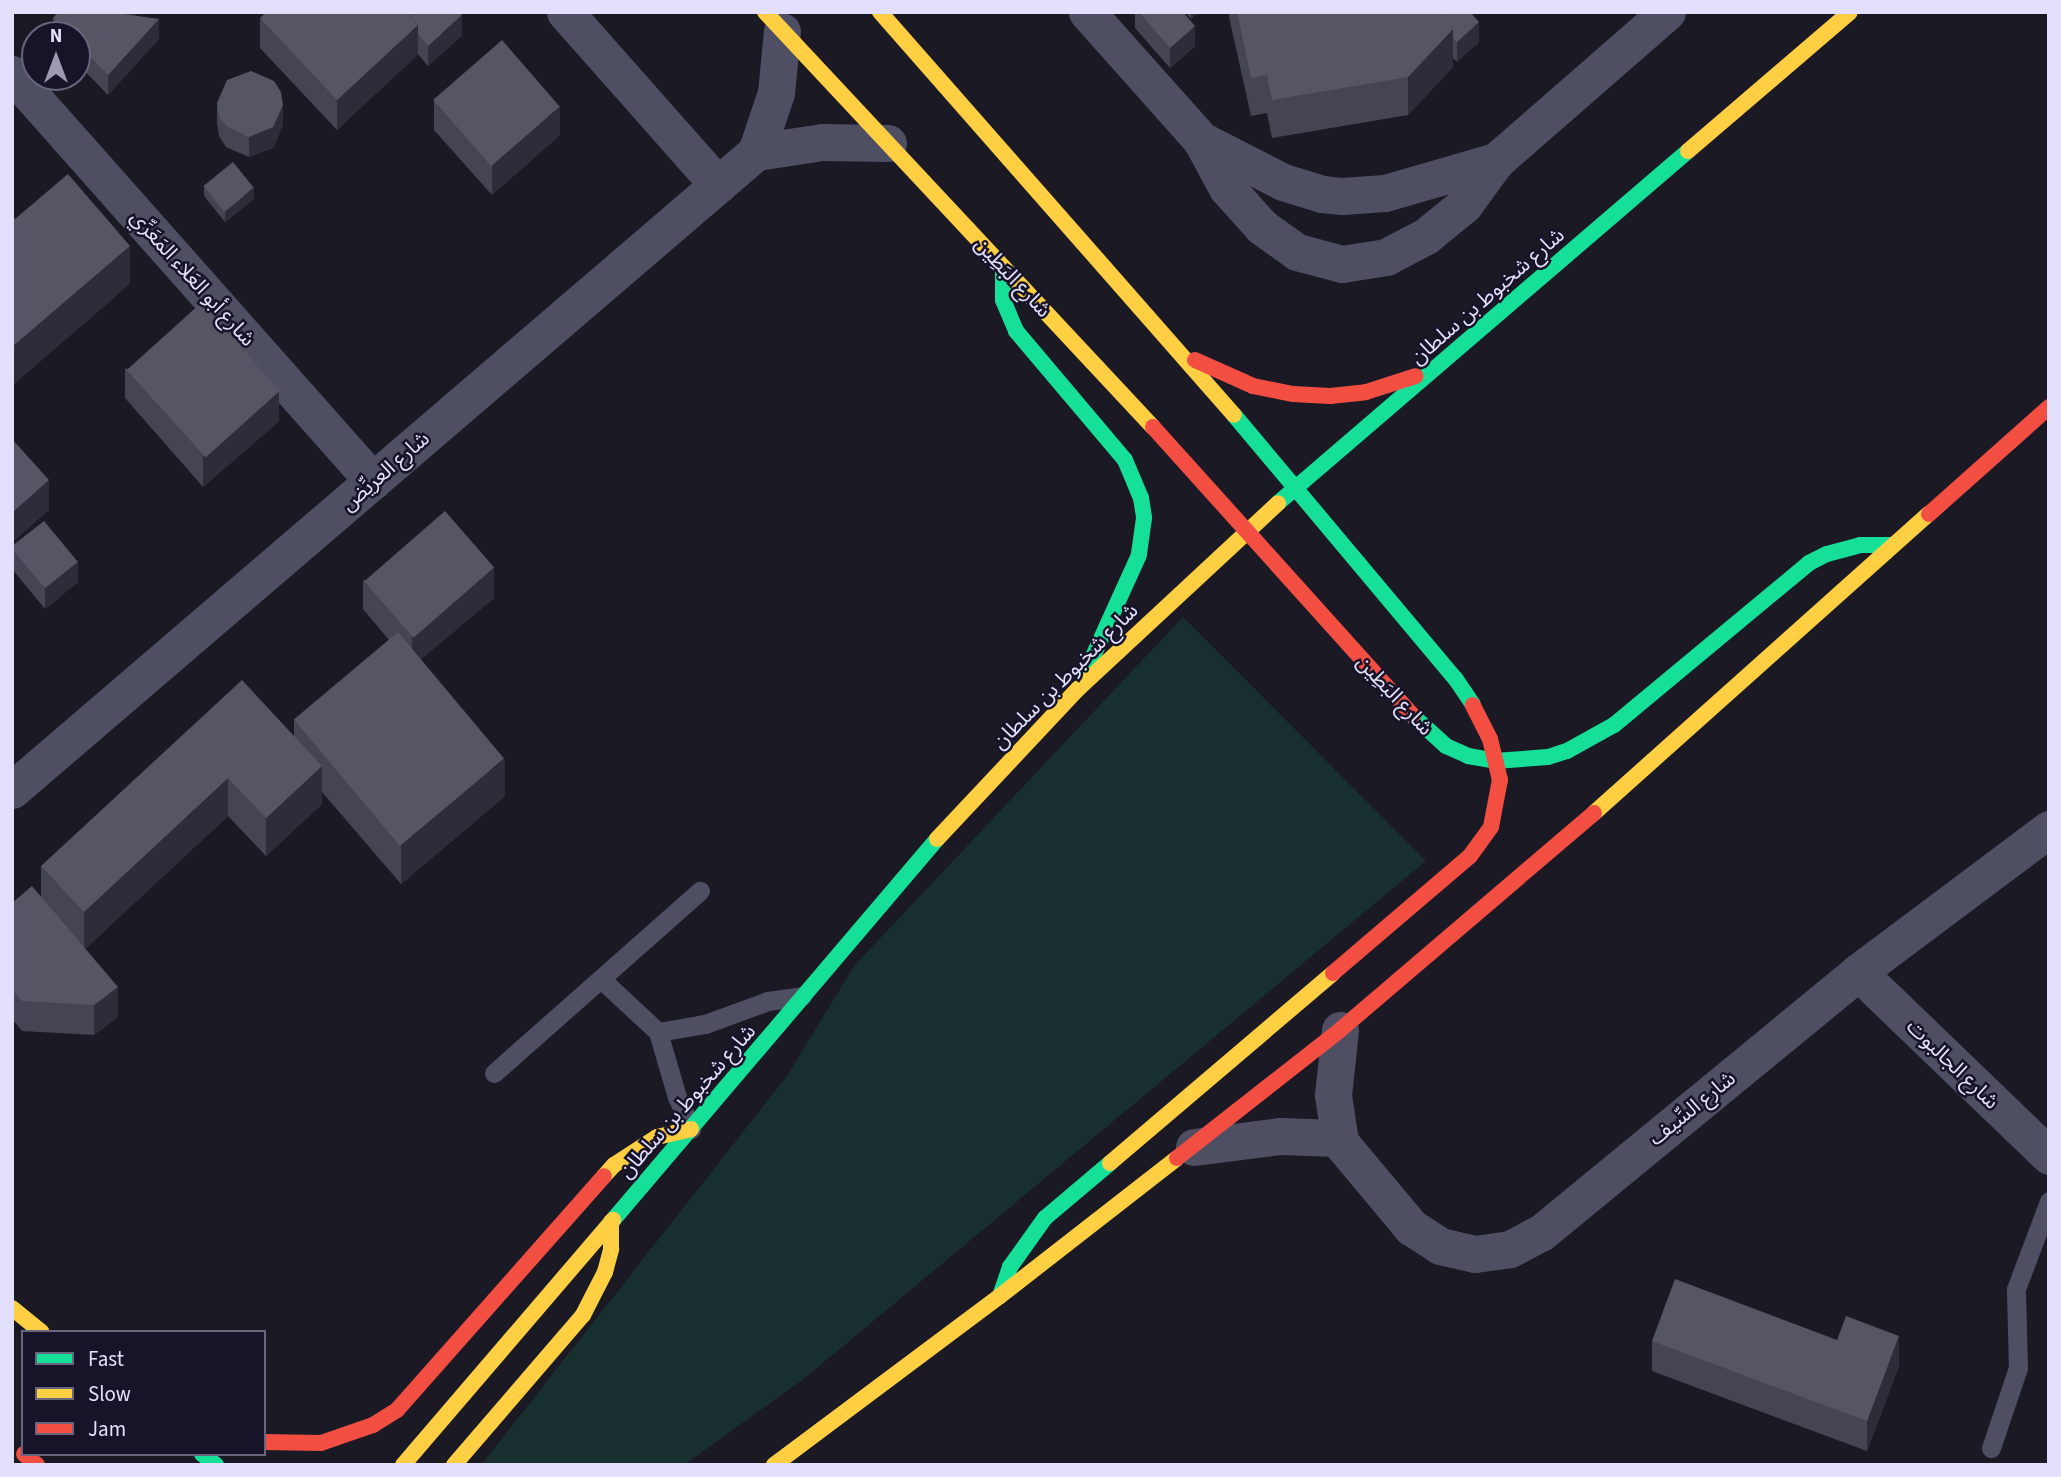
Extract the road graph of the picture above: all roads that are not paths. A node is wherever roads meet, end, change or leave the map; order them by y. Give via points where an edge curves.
1 (565, 12) edge
2 (880, 12) edge
3 (1087, 12) edge
4 (1667, 12) edge
5 (1850, 12) edge
6 (774, 22) edge
7 (12, 74) edge
8 (1201, 140) junction
9 (888, 144) junction
10 (756, 152) junction
11 (1496, 161) junction
12 (718, 185) junction
13 (1003, 267) junction
14 (1179, 350) junction
15 (1434, 369) junction
16 (2049, 407) edge
17 (373, 481) junction
18 (1295, 488) junction
19 (1248, 529) junction
20 (1891, 545) junction
21 (1078, 689) junction
22 (1495, 761) junction
23 (12, 790) edge
24 (2049, 830) edge
25 (700, 891) dead end
26 (1858, 972) junction
27 (601, 979) junction
28 (806, 995) junction
29 (1340, 1030) junction
30 (658, 1032) junction
31 (494, 1073) dead end
32 (691, 1129) junction
33 (1337, 1138) junction
34 (1194, 1147) junction
35 (2049, 1156) edge
36 (2049, 1201) edge
37 (611, 1222) junction
38 (1000, 1296) junction
39 (12, 1308) edge
40 (40, 1330) edge
41 (266, 1442) edge
42 (1991, 1448) dead end
43 (403, 1465) edge
44 (454, 1465) edge
45 (774, 1465) edge

1 - 12 street
2 - 14 main road
3 - 8 street
4 - 11 street
5 - 15 main road, شارع شخبوط بن سلطان
6 - 9 main road, شارع البَطِين
6 - 10 street via 776,93
7 - 17 street, شارع أبو العَلاء المَعَرِّي
8 - 11 street via 1283,182 1342,196 1385,193
8 - 11 street via 1227,188 1279,241 1318,260 1342,264 1386,257 1426,236 1464,205
9 - 10 street via 822,142
9 - 13 main road, شارع البَطِين
10 - 12 street, شارع العريِّض
12 - 17 street, شارع العريِّض
13 - 19 main road, شارع البَطِين
13 - 21 main road via 1003,300 1016,331 1125,460 1141,498 1139,555
14 - 15 main road via 1214,371 1253,386 1293,394 1366,392
14 - 18 main road
15 - 18 main road, شارع شخبوط بن سلطان
16 - 20 main road
17 - 23 street, شارع العريِّض
18 - 19 main road, شارع شخبوط بن سلطان
18 - 22 main road via 1455,678 1480,716
19 - 21 main road, شارع شخبوط بن سلطان
19 - 22 main road, شارع البَطِين via 1428,733 1468,756
20 - 22 main road, شارع البَطِين via 1861,545 1826,554 1794,572 1593,738 1548,757
20 - 29 main road via 1564,839
21 - 28 main road, شارع شخبوط بن سلطان via 902,879
22 - 38 main road via 1500,780 1491,827 1470,856 1045,1218 1010,1267
24 - 26 street, شارع السِّيف
25 - 27 lane
26 - 33 street, شارع السِّيف via 1542,1232 1510,1250 1475,1254 1440,1246 1411,1227
26 - 35 street, شارع الجالبوت
27 - 30 lane
27 - 31 lane
28 - 30 lane via 758,1004 705,1024
28 - 32 main road, شارع شخبوط بن سلطان
29 - 33 street via 1334,1084
29 - 34 main road
30 - 32 lane
32 - 37 main road, شارع شخبوط بن سلطان
32 - 41 main road via 649,1140 614,1165 397,1409 348,1436 321,1443
33 - 34 street via 1270,1137
34 - 38 main road
36 - 42 lane via 2016,1289 2018,1368
37 - 43 main road, شارع شخبوط بن سلطان
37 - 44 main road via 605,1272 583,1315
38 - 45 main road
39 - 40 main road

